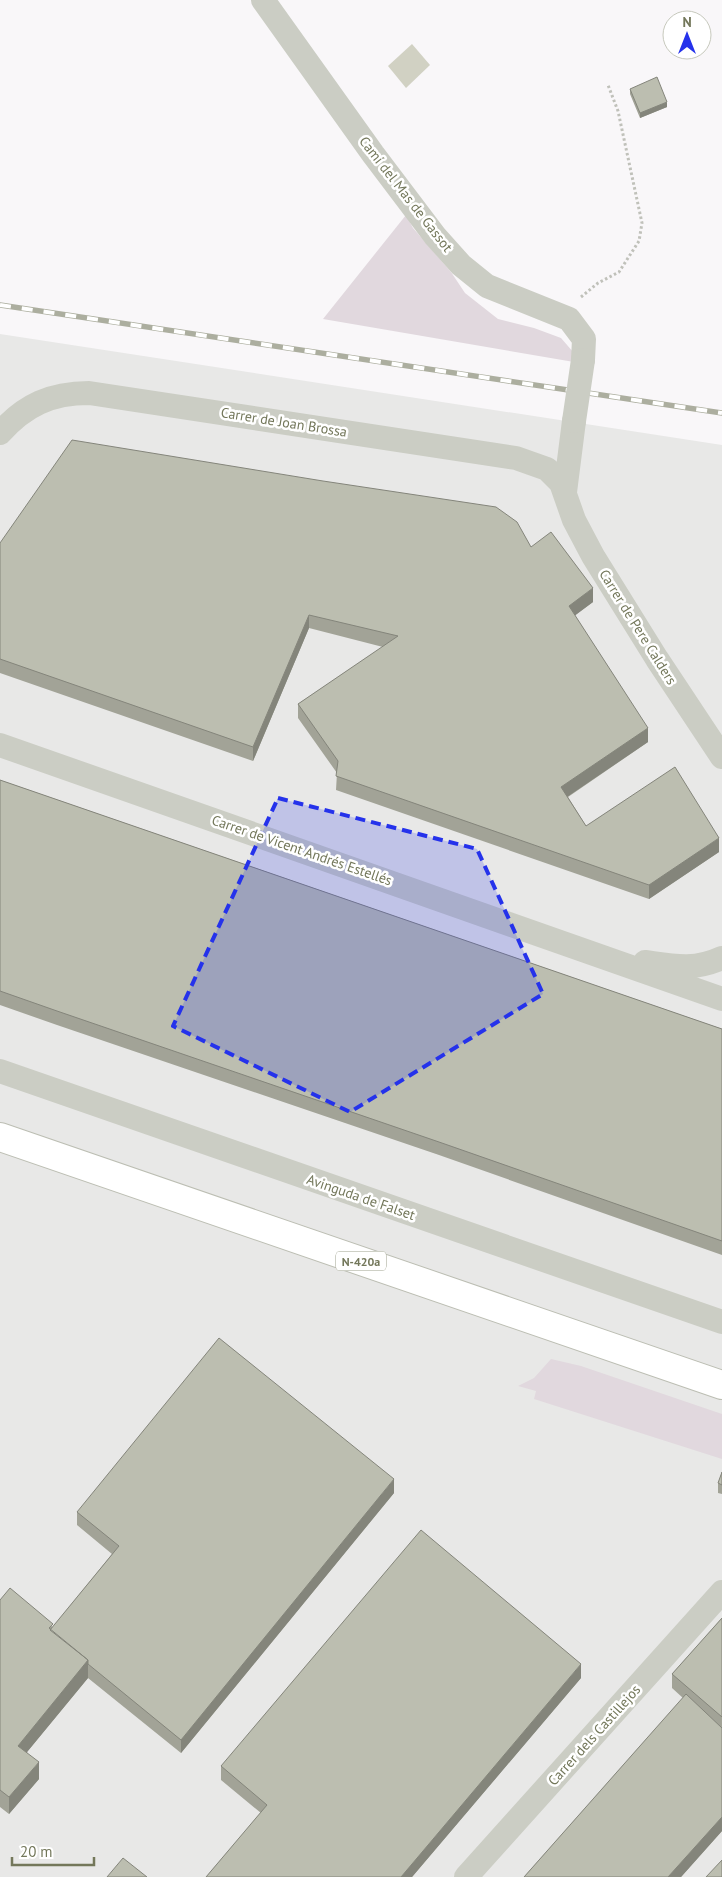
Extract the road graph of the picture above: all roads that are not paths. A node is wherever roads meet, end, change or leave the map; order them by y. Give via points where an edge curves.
1 (263, 0) edge
2 (0, 433) edge
3 (565, 492) junction
4 (0, 745) edge
5 (722, 757) edge
6 (603, 956) junction
7 (722, 958) edge
8 (722, 998) edge
9 (0, 1071) edge
10 (0, 1137) edge
11 (722, 1322) edge
12 (722, 1385) edge
13 (722, 1592) edge
14 (466, 1877) edge

1 - 3 street, Camí del Mas de Gassot, bridge via 435,236 461,265 486,286 568,319 584,339
2 - 3 street, Carrer de Joan Brossa via 32,405 62,395 89,393 516,458 547,469
3 - 5 street, Carrer de Pere Calders via 574,520 593,556
4 - 6 street, Carrer de Vicent Andrés Estellés
6 - 7 street, Carrer de Vicent Andrés Estellés via 688,968
6 - 8 street, Carrer de Vicent Andrés Estellés
9 - 11 street, Avinguda de Falset
10 - 12 main road, N-420a
13 - 14 street, Carrer dels Castillejos

